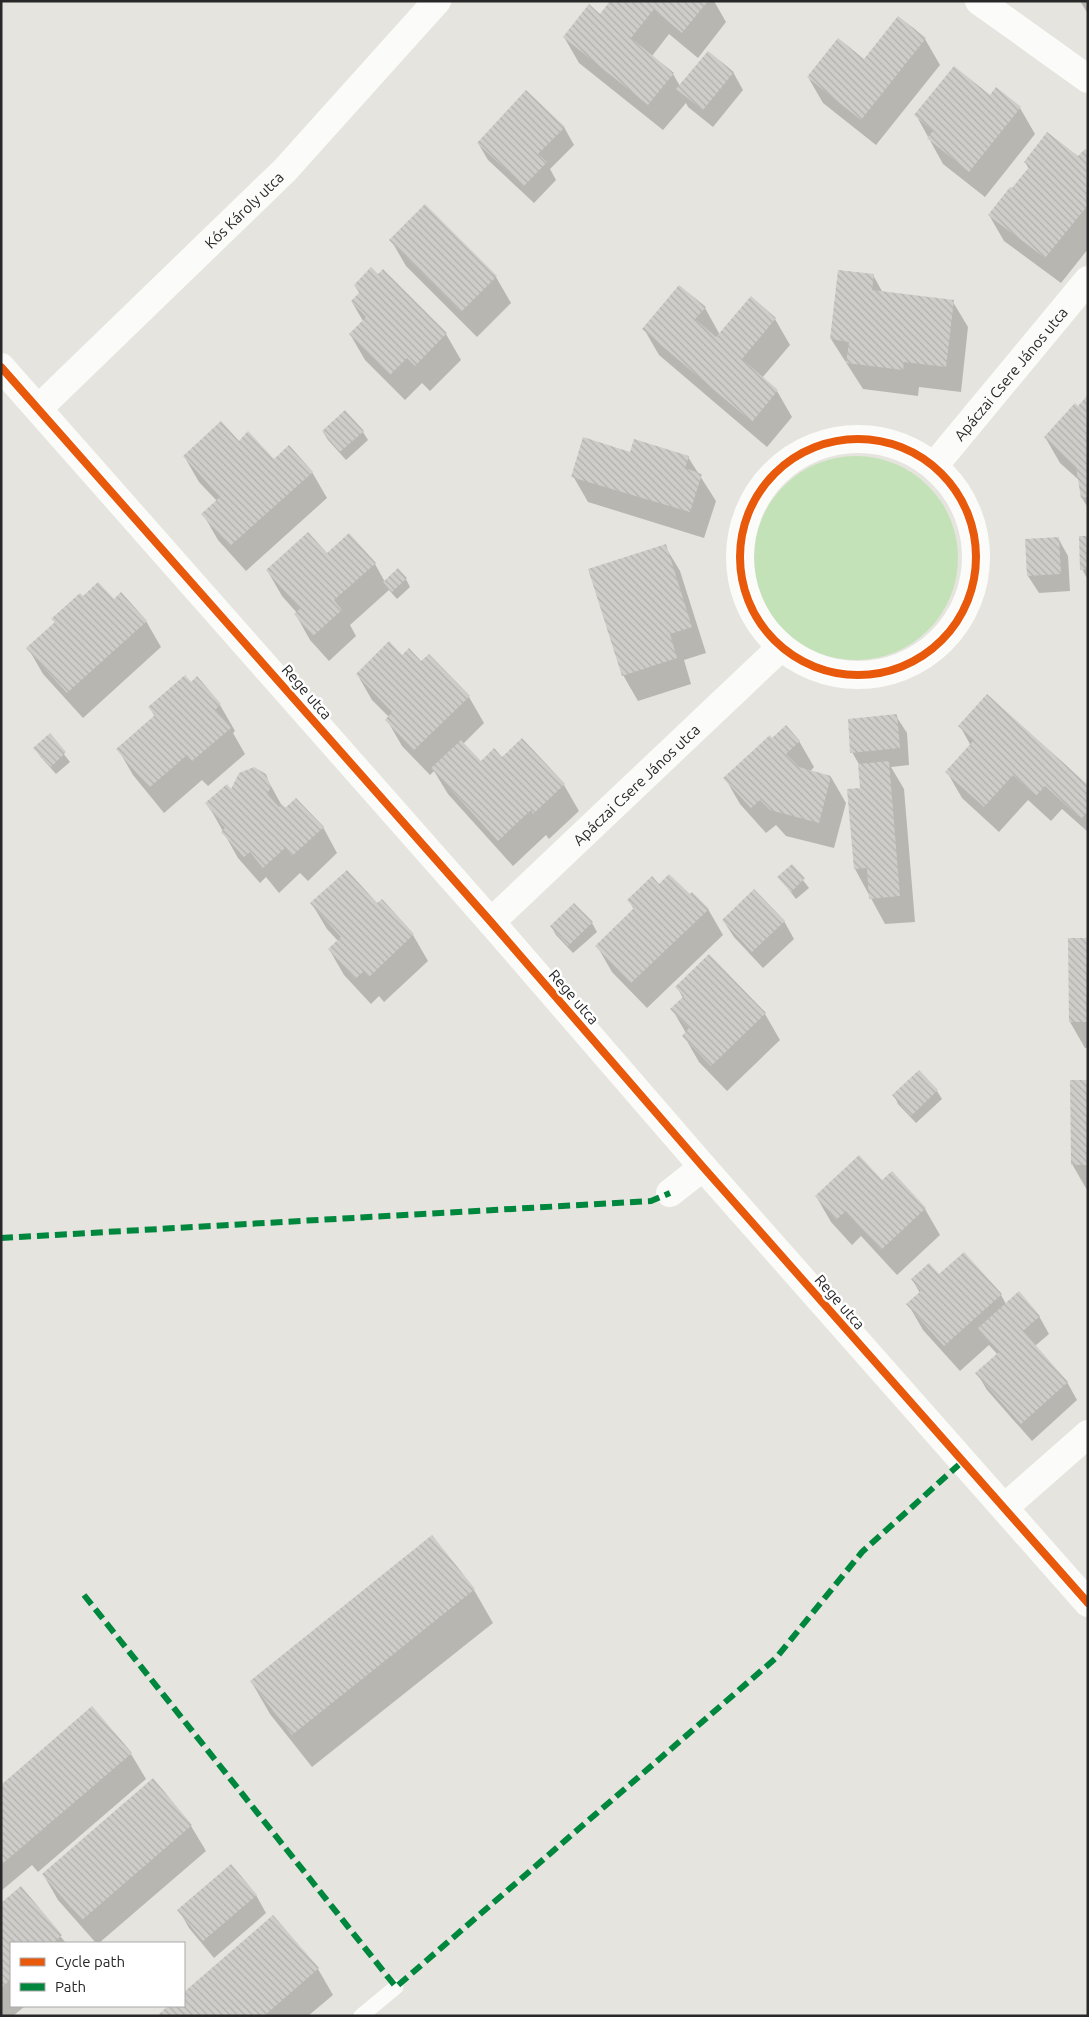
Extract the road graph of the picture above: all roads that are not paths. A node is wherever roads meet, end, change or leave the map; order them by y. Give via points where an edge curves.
1 (437, 1) edge
2 (980, 1) edge
3 (1088, 79) edge
4 (1088, 280) edge
5 (1, 366) edge
6 (39, 408) junction
7 (934, 466) junction
8 (780, 648) junction
9 (491, 922) junction
10 (703, 1167) junction
11 (670, 1194) dead end
12 (1088, 1434) edge
13 (1005, 1508) junction
14 (1088, 1604) edge
15 (396, 1987) dead end
16 (361, 2016) edge

1 - 6 street, Kós Károly utca via 285,170
2 - 3 street
4 - 7 street, Apáczai Csere János utca
5 - 6 street, Rege utca
6 - 9 street, Rege utca
7 - 8 street via 908,447 866,437 824,442 786,461 757,493 741,532 740,575 754,615
7 - 8 street via 943,472 966,505 977,544 974,584 958,622 930,651 895,670 855,676 816,669
8 - 9 street, Apáczai Csere János utca
9 - 10 street, Rege utca
10 - 11 street
10 - 13 street, Rege utca
12 - 13 street
13 - 14 street, Rege utca
15 - 16 lane

